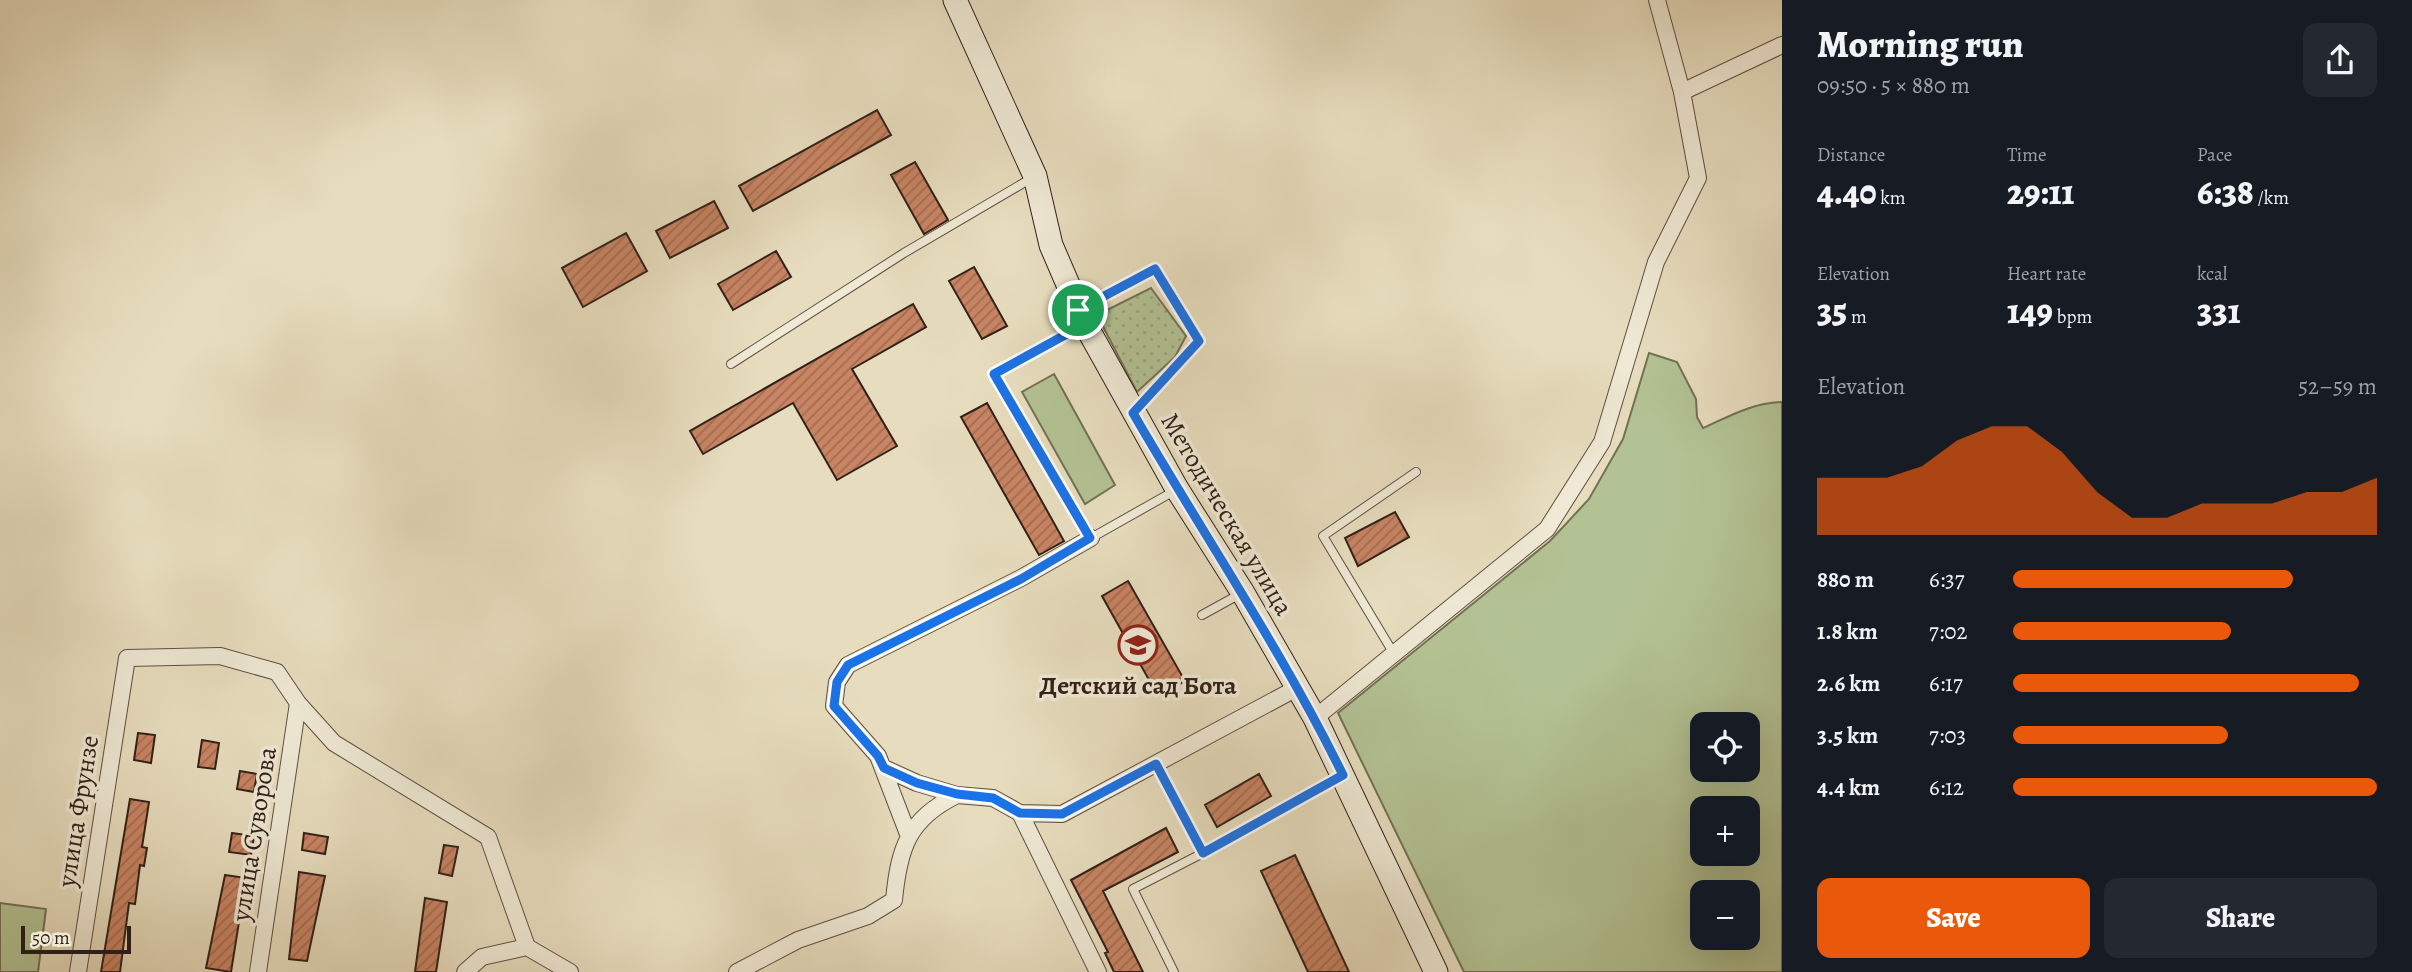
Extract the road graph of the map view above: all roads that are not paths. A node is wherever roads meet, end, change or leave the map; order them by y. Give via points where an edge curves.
1 (955, 0) edge
2 (1657, 0) edge
3 (1782, 46) edge
4 (1682, 92) junction
5 (1035, 176) junction
6 (1082, 317) junction
7 (731, 364) dead end
8 (1133, 413) junction
9 (1416, 472) dead end
10 (1177, 489) junction
11 (1090, 538) junction
12 (1242, 593) junction
13 (1202, 615) dead end
14 (1394, 654) junction
15 (1297, 688) junction
16 (298, 703) junction
17 (1315, 718) junction
18 (1156, 764) junction
19 (884, 768) junction
20 (1343, 775) junction
21 (957, 794) junction
22 (1020, 813) junction
23 (908, 834) junction
24 (1203, 853) junction
25 (527, 947) junction
26 (78, 972) edge
27 (258, 972) edge
28 (465, 972) edge
29 (570, 972) edge
30 (737, 972) edge
31 (1098, 972) edge
32 (1174, 972) edge
33 (1436, 972) edge

1 - 5 main road, Методическая улица
2 - 4 street
3 - 4 street
4 - 14 street via 1698,178 1656,262 1602,442 1547,529
5 - 6 main road, Методическая улица via 1051,246
5 - 7 lane
6 - 8 main road, Методическая улица
6 - 8 lane via 1155,269 1199,341
6 - 11 lane via 994,374
8 - 10 main road, Методическая улица
9 - 14 lane via 1322,536
10 - 11 lane
10 - 12 main road, Методическая улица
11 - 19 street via 1021,579 848,665 837,682 834,706
12 - 13 lane
12 - 15 main road, Методическая улица
14 - 17 street
15 - 17 main road, Методическая улица
15 - 18 street
16 - 25 street via 334,743 488,837
16 - 26 street, улица Фрунзе via 277,672 220,656 127,659
16 - 27 street, улица Суворова
17 - 20 main road, Методическая улица
18 - 22 street via 1062,814
18 - 24 lane
19 - 21 street
19 - 23 street
20 - 24 lane
20 - 33 main road, Методическая улица
21 - 22 street via 993,798
21 - 23 street via 923,816
22 - 31 street
23 - 30 street via 894,900 868,916 798,940
24 - 32 lane via 1133,889
25 - 28 street via 482,957
25 - 29 street

